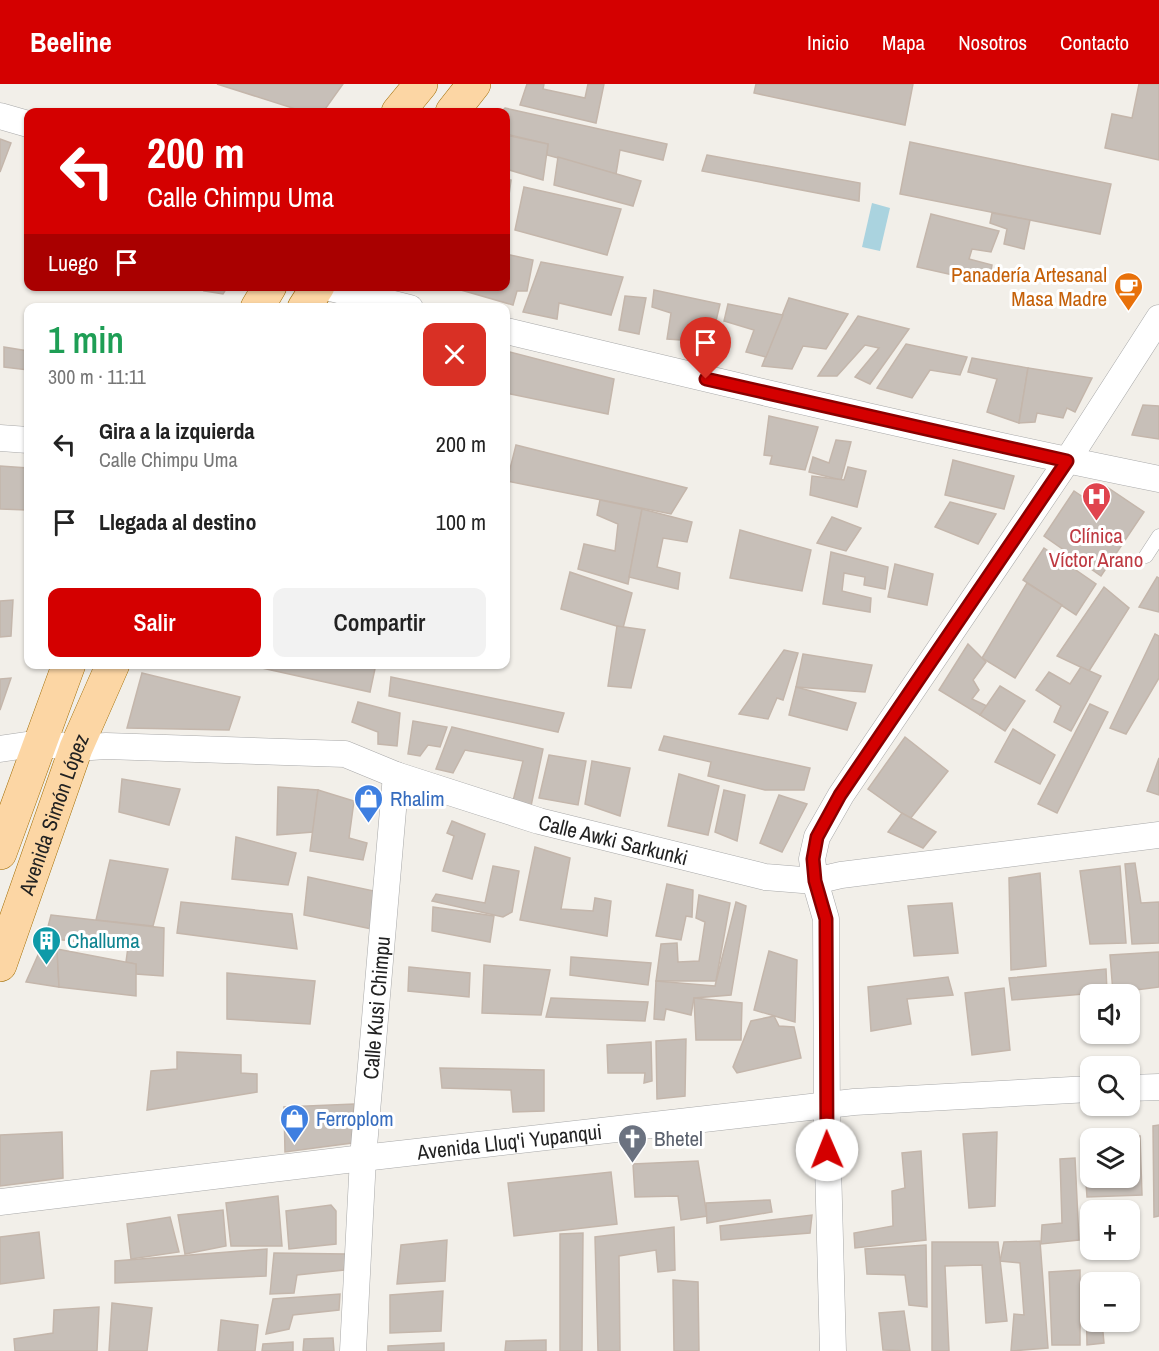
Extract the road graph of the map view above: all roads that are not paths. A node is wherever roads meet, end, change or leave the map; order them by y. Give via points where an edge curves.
1 (421, 84) edge
2 (474, 84) edge
3 (401, 108) edge
4 (455, 108) edge
5 (0, 116) edge
6 (24, 123) edge
7 (342, 291) edge
8 (390, 303) edge
9 (1159, 318) edge
10 (510, 332) edge
11 (0, 438) edge
12 (24, 440) edge
13 (1067, 461) junction
14 (1159, 479) edge
15 (1159, 536) edge
16 (1146, 556) dead end
17 (67, 669) edge
18 (111, 669) edge
19 (40, 743) junction
20 (76, 748) junction
21 (0, 749) edge
22 (396, 775) junction
23 (1159, 835) edge
24 (0, 853) edge
25 (815, 881) junction
26 (0, 965) edge
27 (1159, 1087) edge
28 (1140, 1088) edge
29 (1080, 1090) edge
30 (828, 1106) junction
31 (363, 1158) junction
32 (0, 1202) edge
33 (353, 1351) edge
34 (832, 1351) edge

1 - 3 main road
2 - 4 main road
5 - 6 street
7 - 8 street
9 - 13 street
10 - 13 street
11 - 12 street
13 - 14 street
13 - 25 street via 829,814 817,837
15 - 16 lane
17 - 19 main road, Avenida Simón López
18 - 20 main road, Avenida Simón López
19 - 20 street, Calle Awki Sarkunki
19 - 21 street, Calle Awki Sarkunki
19 - 24 main road, Avenida Simón López
20 - 22 street, Calle Awki Sarkunki via 345,754
20 - 26 main road, Avenida Simón López
22 - 25 street, Calle Awki Sarkunki via 539,821 765,876
22 - 31 street, Calle Kusi Chimpu
23 - 25 street, Calle Awki Sarkunki
25 - 30 street via 826,919
27 - 28 street
29 - 30 street, Avenida Lluq'i Yupanqui
30 - 31 street, Avenida Lluq'i Yupanqui
30 - 34 street
31 - 32 street, Avenida Lluq'i Yupanqui
31 - 33 street, Calle Kusi Chimpu

